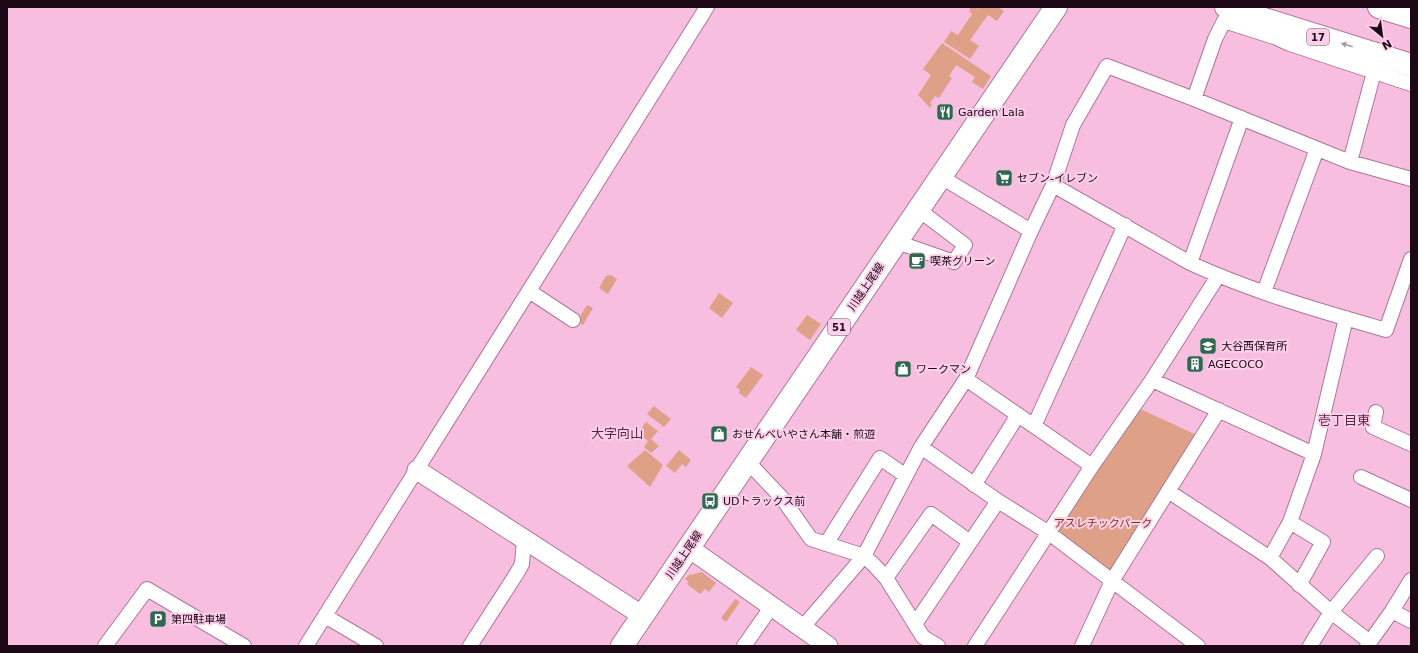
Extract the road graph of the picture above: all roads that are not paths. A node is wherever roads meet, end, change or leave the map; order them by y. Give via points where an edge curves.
1 (707, 7) edge
2 (1056, 7) edge
3 (1226, 7) edge
4 (1379, 7) edge
5 (1411, 17) edge
6 (1262, 19) junction
7 (1274, 37) junction
8 (1411, 65) edge
9 (1374, 72) junction
10 (1411, 84) edge
11 (1194, 99) junction
12 (1242, 118) junction
13 (1316, 149) junction
14 (1350, 162) junction
15 (941, 178) junction
16 (1411, 179) edge
17 (1054, 185) junction
18 (919, 210) junction
19 (1125, 225) junction
20 (1031, 231) junction
21 (897, 242) junction
22 (1411, 259) edge
23 (1190, 262) junction
24 (1218, 276) junction
25 (529, 291) junction
26 (1264, 292) junction
27 (1346, 318) junction
28 (573, 320) dead end
29 (966, 379) junction
30 (1152, 380) junction
31 (1219, 410) junction
32 (1376, 412) dead end
33 (1018, 415) junction
34 (1034, 426) junction
35 (1411, 444) edge
36 (921, 447) junction
37 (1314, 454) junction
38 (748, 462) junction
39 (1092, 466) junction
40 (417, 470) junction
41 (906, 476) junction
42 (1360, 477) dead end
43 (974, 485) junction
44 (1168, 491) junction
45 (998, 500) junction
46 (1411, 500) edge
47 (1290, 522) junction
48 (1049, 533) junction
49 (524, 539) junction
50 (970, 542) junction
51 (826, 544) junction
52 (689, 548) junction
53 (864, 556) junction
54 (1377, 556) dead end
55 (1270, 558) junction
56 (886, 578) junction
57 (1411, 580) edge
58 (1112, 581) junction
59 (1299, 585) junction
60 (772, 606) junction
61 (1392, 611) junction
62 (1331, 612) junction
63 (325, 616) junction
64 (643, 616) junction
65 (1411, 621) edge
66 (915, 624) junction
67 (802, 628) junction
68 (1368, 644) edge
69 (105, 646) edge
70 (244, 646) edge
71 (306, 646) edge
72 (376, 646) edge
73 (470, 646) edge
74 (622, 646) edge
75 (744, 646) edge
76 (828, 646) edge
77 (938, 646) edge
78 (975, 646) edge
79 (1082, 646) edge
80 (1198, 646) edge
81 (1310, 646) edge

1 - 25 street
2 - 15 main road, 川越上尾線 / 51
3 - 6 main road, 17
4 - 5 main road
6 - 7 street
8 -> 6 main road, 17
7 - 9 street
7 - 11 street via 1224,21 1215,38
9 - 10 street
9 - 14 street
11 - 12 street
11 - 17 street via 1107,66 1073,125
12 - 13 street
12 - 23 street
13 - 14 street
13 - 26 street
14 - 16 street
15 - 18 main road, 川越上尾線 / 51
15 - 20 street
17 - 19 street
17 - 20 street
18 - 21 main road, 川越上尾線 / 51
18 - 21 street via 965,245 954,262
19 - 23 street
19 - 34 street
20 - 29 street
21 - 38 main road, 川越上尾線 / 51
22 - 27 street via 1386,330
23 - 24 street
24 - 26 street
24 - 30 street
25 - 28 street
25 - 40 street
26 - 27 street
27 - 37 street
29 - 33 street
29 - 36 street
30 - 31 street
30 - 39 street
31 - 37 street
31 - 44 street
32 - 35 street via 1372,427
33 - 34 street
33 - 43 street
34 - 39 street
36 - 41 street
36 - 43 street
37 - 47 street
38 - 51 street via 782,498 811,539
38 - 52 main road, 川越上尾線 / 51
39 - 48 street
40 - 49 street
40 - 63 street
41 - 51 street via 880,458
41 - 53 street
42 - 46 street
43 - 45 street
44 - 55 street
44 - 58 street
45 - 48 street
45 - 50 street
47 - 55 street
47 - 59 street via 1323,542
48 - 58 street
48 - 78 street
49 - 64 street
49 - 73 street via 522,564 518,573
50 - 56 street via 931,514
50 - 66 street
51 - 53 street
52 - 60 street
52 - 64 main road, 川越上尾線 / 51
53 - 56 street
53 - 67 street
54 - 62 street
55 - 59 street
56 - 66 street
57 - 61 street
58 - 79 street
58 - 80 street
59 - 62 street
60 - 67 street
60 - 75 street
61 - 65 street
61 - 68 street
62 - 68 street
62 - 81 street
63 - 71 street
63 - 72 street
64 - 74 main road, 川越上尾線 / 51
66 - 77 street via 923,637
67 - 76 street
69 - 70 street via 147,589

